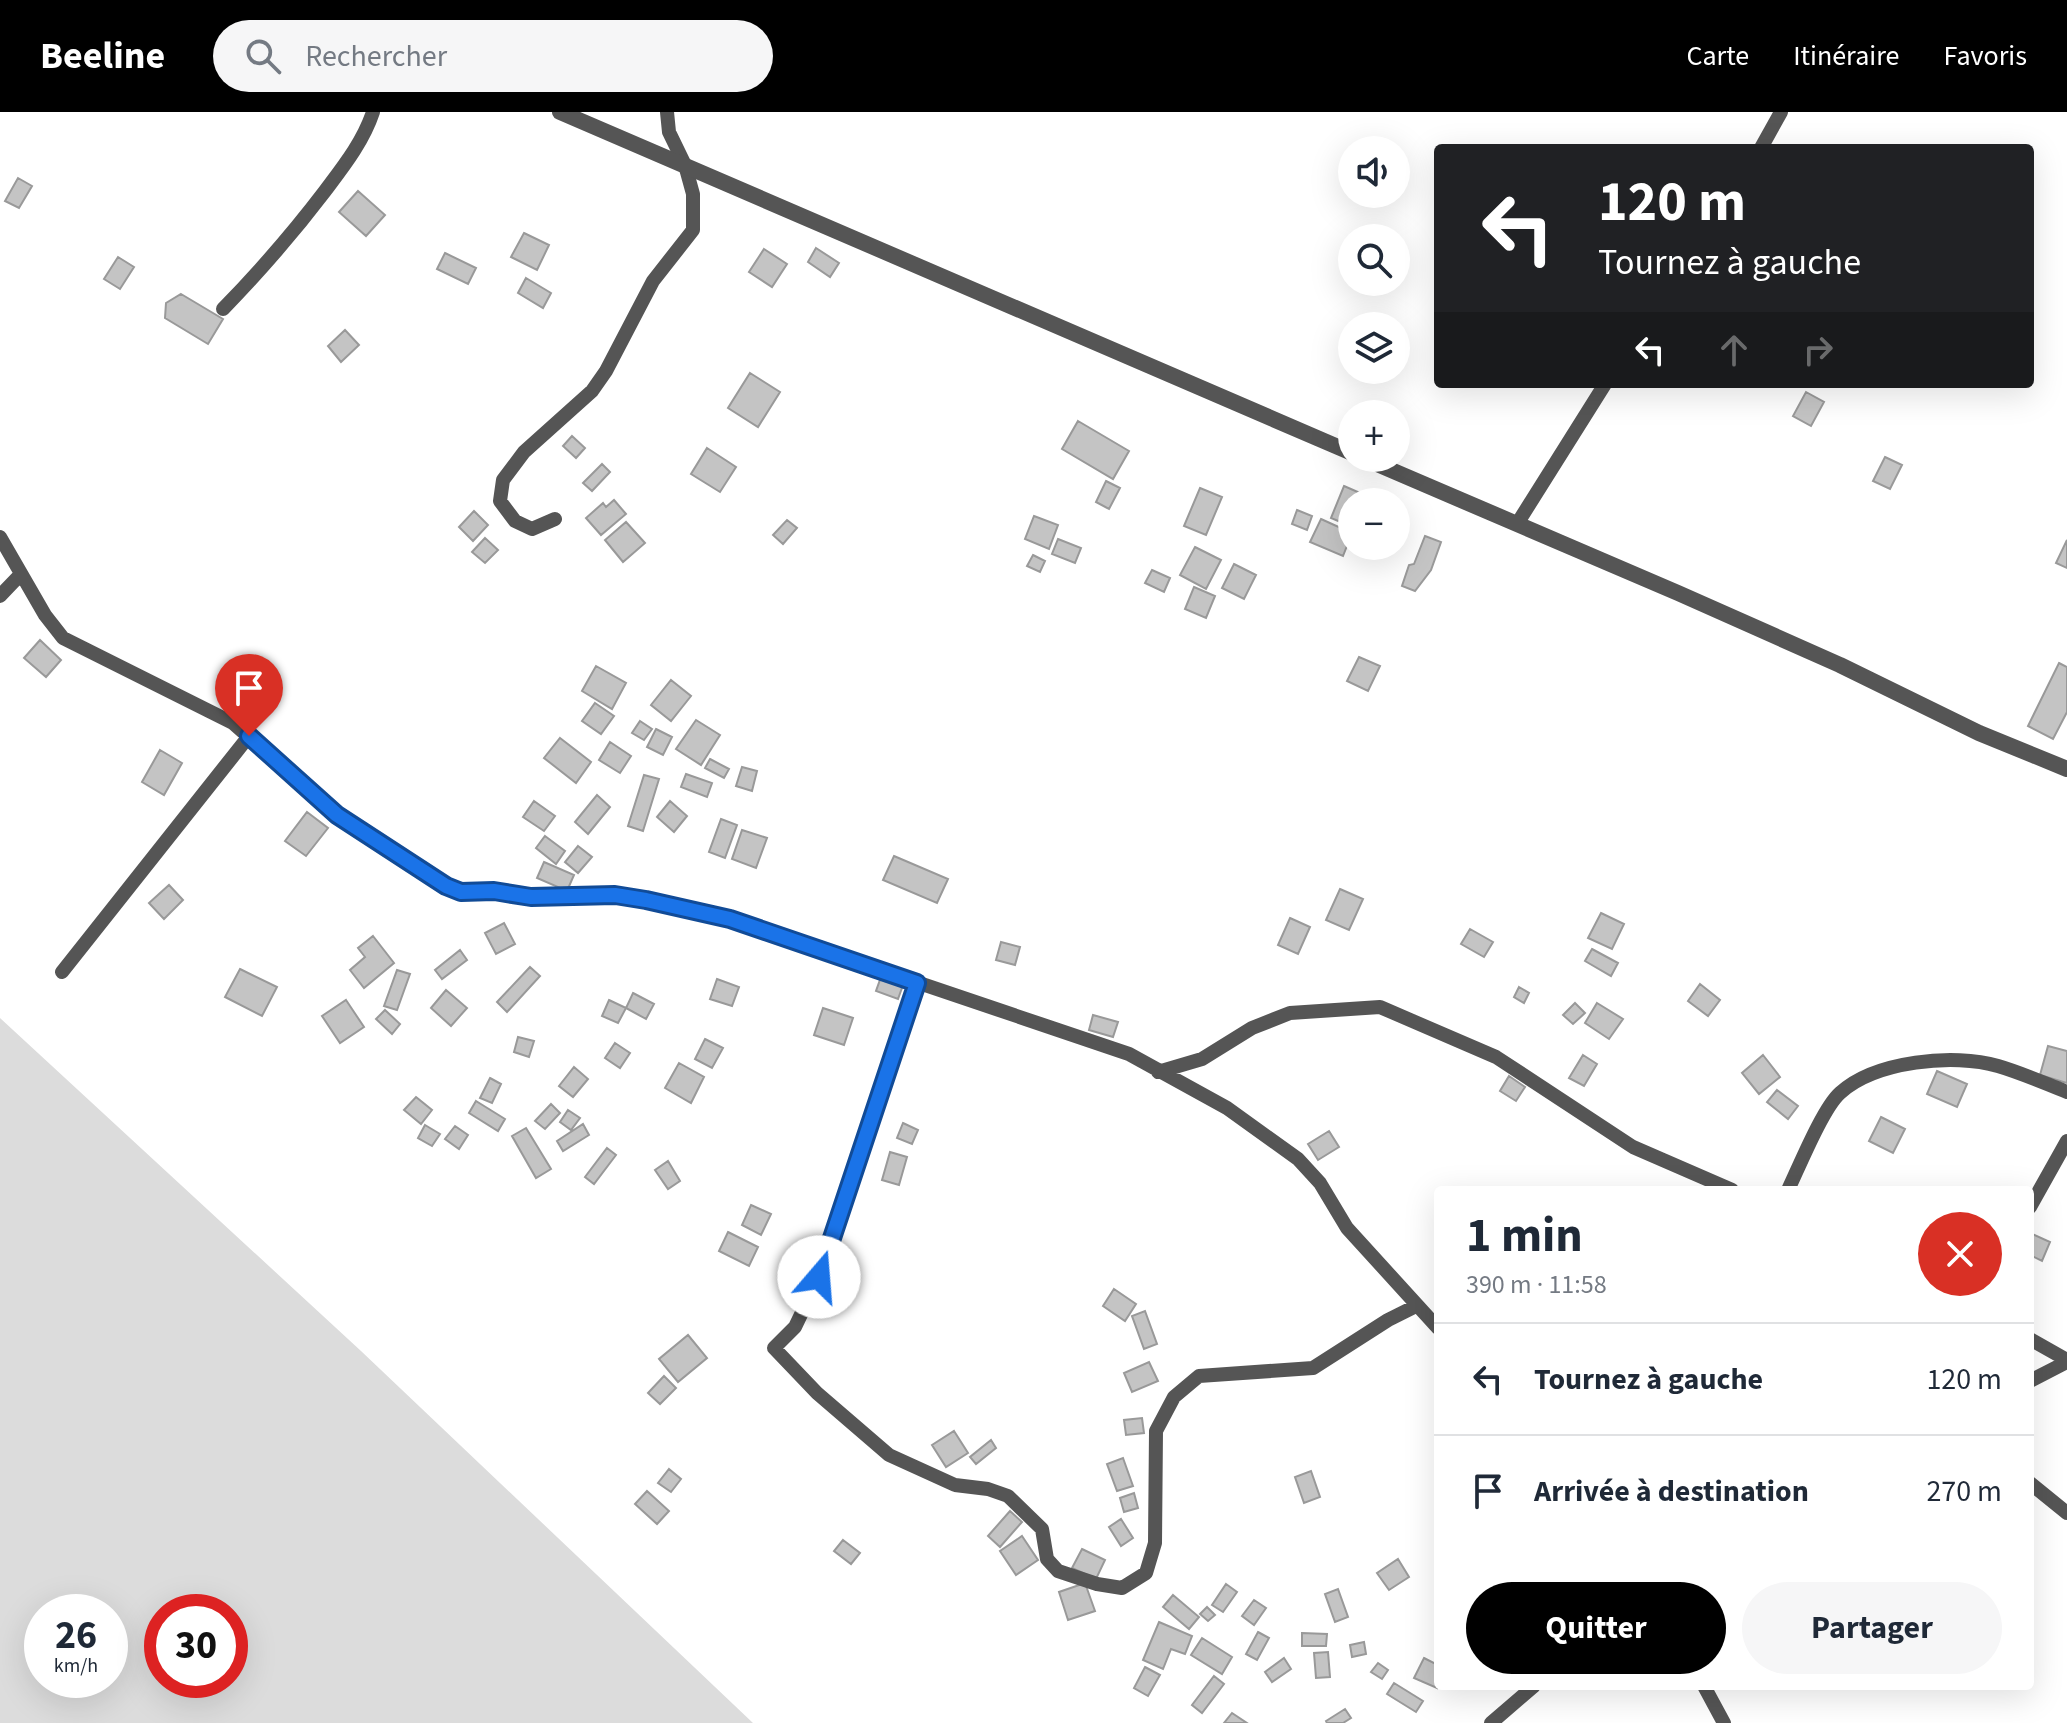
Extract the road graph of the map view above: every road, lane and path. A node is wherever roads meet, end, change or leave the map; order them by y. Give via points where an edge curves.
1 (373, 112) edge
2 (560, 112) edge
3 (667, 112) edge
4 (1781, 112) edge
5 (1763, 144) edge
6 (685, 165) junction
7 (223, 309) dead end
8 (1602, 388) edge
9 (1338, 447) edge
10 (1396, 472) edge
11 (555, 519) dead end
12 (1517, 524) junction
13 (0, 537) edge
14 (20, 575) junction
15 (0, 596) edge
16 (249, 736) junction
17 (2067, 769) edge
18 (62, 972) dead end
19 (917, 983) junction
20 (1158, 1072) junction
21 (2067, 1092) edge
22 (2067, 1141) edge
23 (1723, 1186) edge
24 (1790, 1186) edge
25 (2034, 1200) edge
26 (1416, 1306) junction
27 (1434, 1324) edge
28 (2034, 1341) edge
29 (2067, 1361) edge
30 (2034, 1379) edge
31 (2034, 1486) edge
32 (2067, 1513) edge
33 (1529, 1690) edge
34 (1706, 1690) edge
35 (1491, 1723) edge
36 (1724, 1723) edge

1 - 7 street via 346,163
2 - 6 street
3 - 6 street via 669,132
4 - 5 street
6 - 9 street
6 - 11 street via 693,194 693,230 653,281 592,391 524,452 503,480 500,501 515,521 532,529
8 - 12 street
10 - 12 street
12 - 17 street
13 - 14 street
14 - 15 street
14 - 16 street via 63,638 205,708
16 - 18 street
16 - 19 street via 337,815 461,892 646,900 730,919
19 - 20 street via 1129,1054
19 - 26 street via 819,1277 795,1327 774,1348 889,1455 955,1485 1008,1496 1042,1529 1047,1559 1058,1571 1122,1588 1146,1573 1155,1543 1156,1431 1174,1397 1199,1376 1313,1368
20 - 23 street via 1202,1059 1252,1028 1290,1013 1380,1007 1496,1057 1633,1147
20 - 26 street via 1227,1108 1298,1159 1320,1183 1347,1228
21 - 24 street via 1996,1065 1954,1059 1885,1068 1838,1094
22 - 25 street
26 - 27 street
28 - 29 street
29 - 30 street
31 - 32 street
33 - 35 street
34 - 36 street

